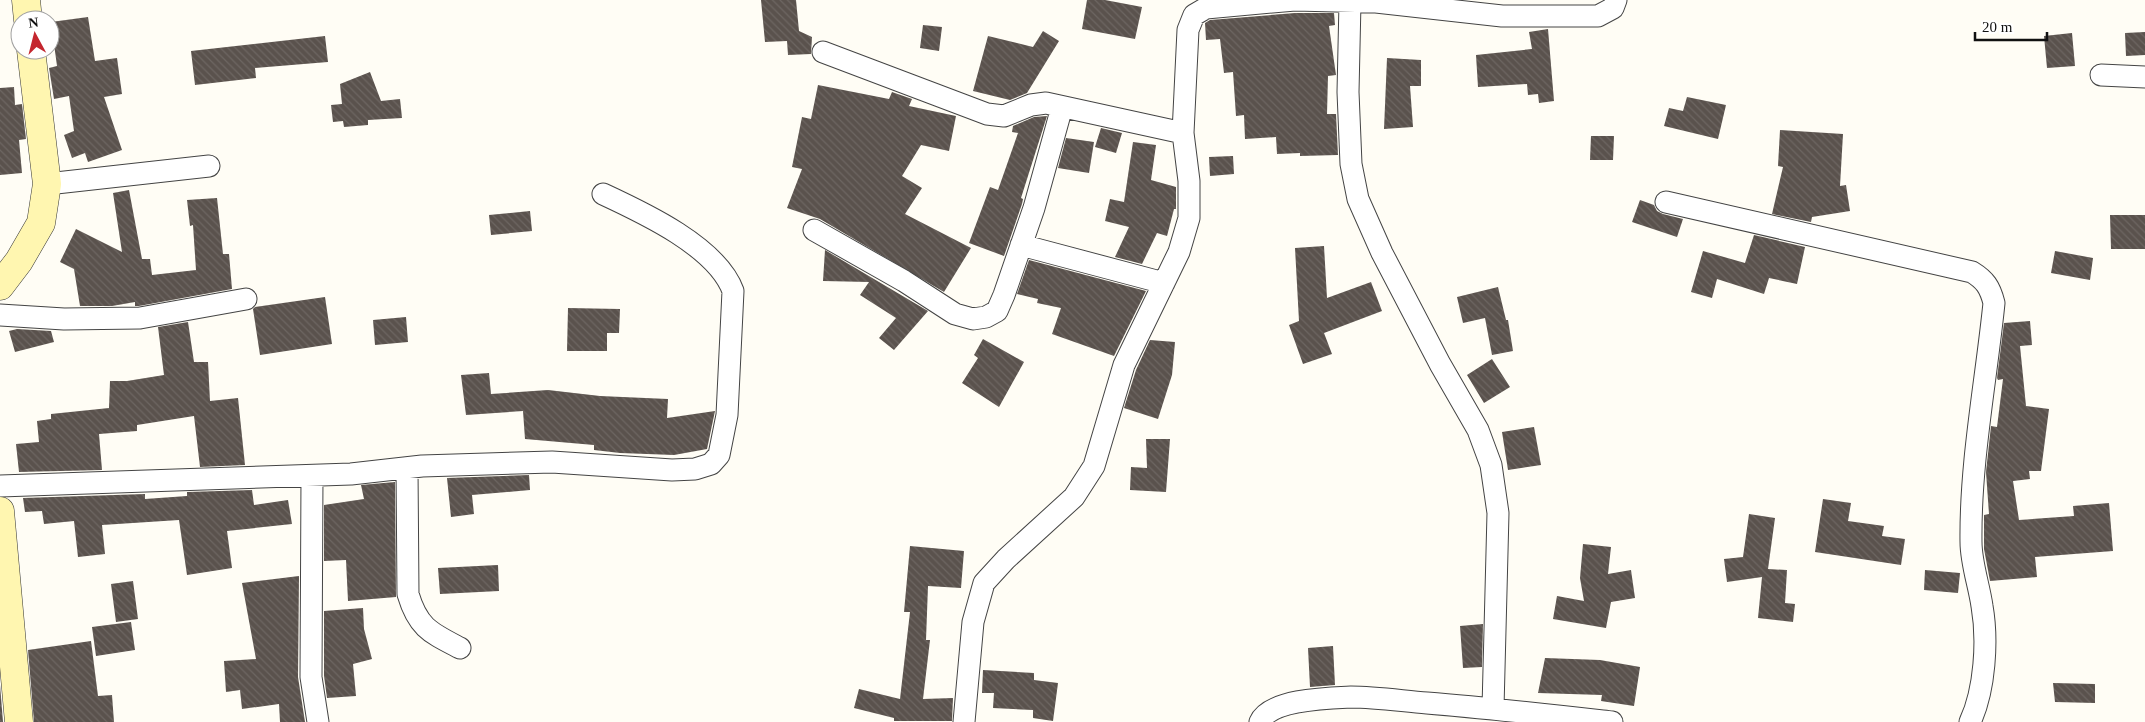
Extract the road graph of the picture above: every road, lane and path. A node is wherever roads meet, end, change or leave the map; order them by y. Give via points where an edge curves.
1 (1616, 0) edge
2 (1268, 1) edge
3 (1376, 1) edge
4 (1350, 2) junction
5 (823, 52) dead end
6 (32, 60) edge
7 (2101, 75) dead end
8 (2145, 78) edge
9 (1062, 107) junction
10 (1183, 132) junction
11 (209, 166) dead end
12 (47, 184) junction
13 (603, 194) dead end
14 (1666, 202) dead end
15 (814, 230) dead end
16 (1021, 245) junction
17 (1164, 283) junction
18 (0, 286) edge
19 (246, 299) dead end
20 (0, 315) edge
21 (407, 468) junction
22 (312, 476) junction
23 (0, 486) edge
24 (0, 511) edge
25 (460, 648) dead end
26 (1493, 708) junction
27 (19, 722) edge
28 (318, 722) edge
29 (964, 722) edge
30 (1260, 722) edge
31 (1612, 722) edge
32 (1970, 722) edge

1 - 3 street via 1613,8 1598,16 1502,16
2 - 4 street
2 - 10 street via 1206,8 1194,15 1188,30
3 - 4 street
4 - 26 street via 1348,92 1351,164 1358,199 1382,254 1478,430 1491,465 1498,513
5 - 9 street via 987,114 1004,116 1031,105 1046,103
6 - 12 street
7 - 8 street
9 - 10 street
9 - 16 street
10 - 17 street via 1189,181 1189,218 1179,252
11 - 12 street
12 - 18 street via 41,223
13 - 21 street via 660,220 718,264 728,277 733,291 728,396 719,455 712,464 672,470 552,462
14 - 32 street via 1972,272 1984,279 1994,303 1970,544 1985,640 1982,676
15 - 16 street via 955,314 973,319 997,311
16 - 17 street
17 - 29 street via 1124,365 1094,466 1074,497 1006,558 984,583 973,622
19 - 20 street via 140,318
21 - 22 street
21 - 25 street via 408,594 414,612 429,632
22 - 23 street
22 - 28 street via 311,677
24 - 27 street
26 - 30 street via 1353,697 1278,707 1263,715
26 - 31 street

